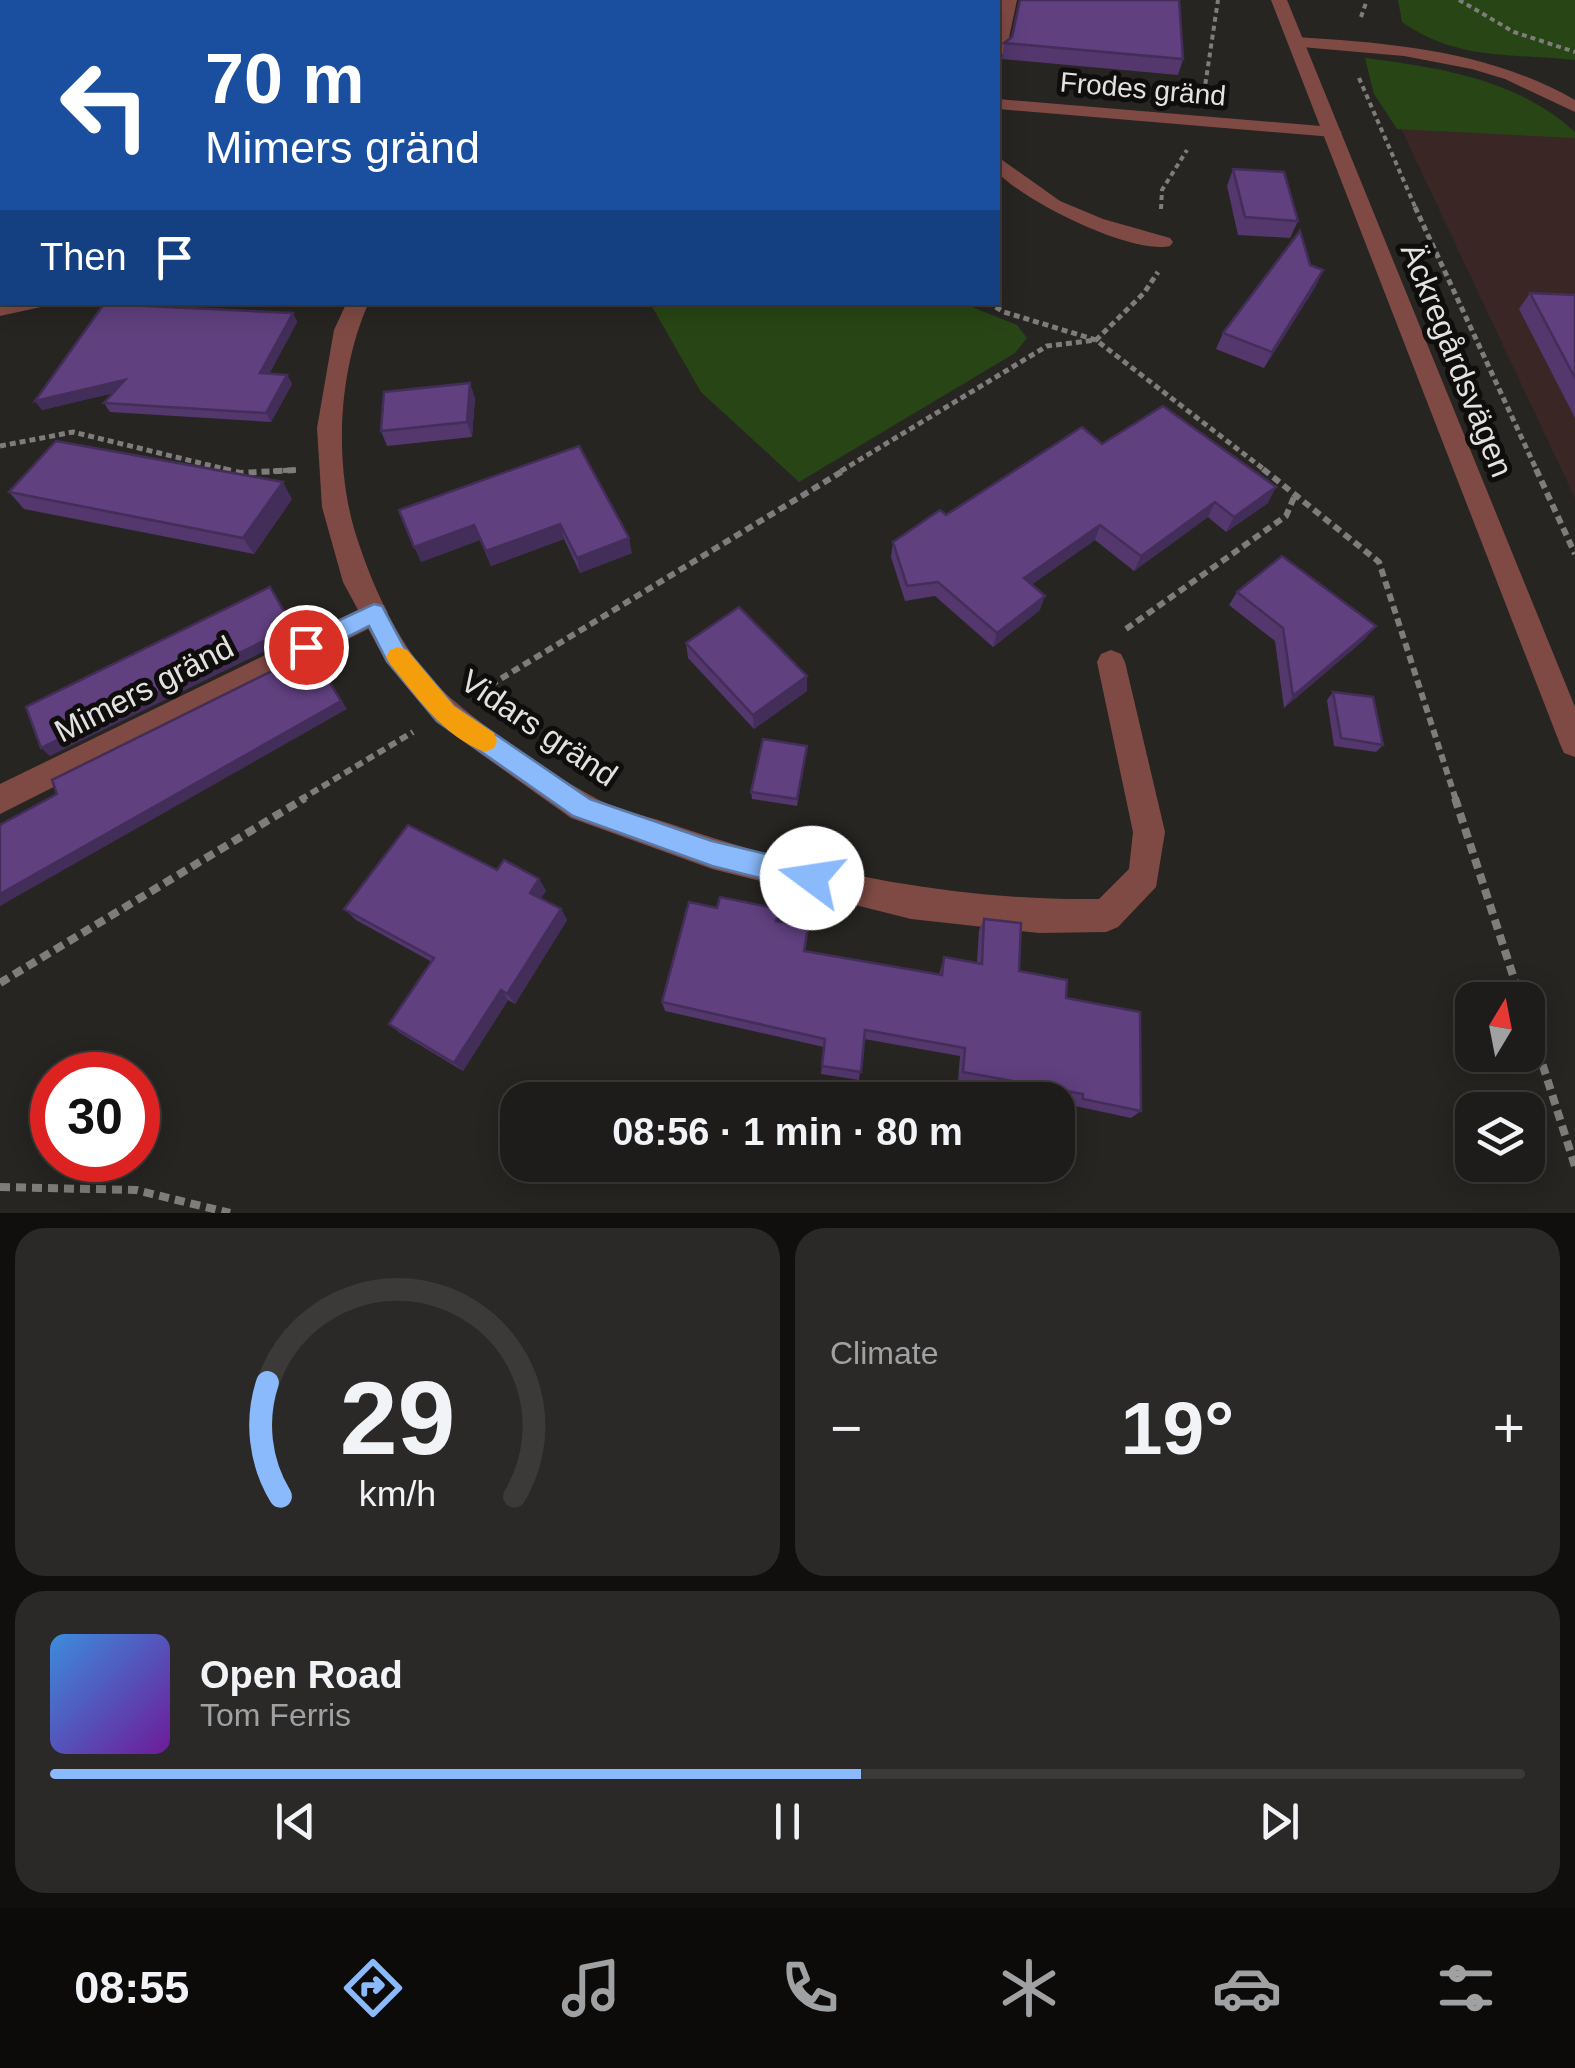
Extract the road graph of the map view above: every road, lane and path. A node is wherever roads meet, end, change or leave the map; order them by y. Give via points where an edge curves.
1 (1008, 0) edge
2 (1218, 0) edge
3 (1279, 0) edge
4 (1367, 0) edge
5 (1459, 0) edge
6 (1000, 42) edge
7 (1296, 42) junction
8 (1354, 47) junction
9 (1575, 52) edge
10 (1000, 104) edge
11 (1575, 107) edge
12 (1203, 123) junction
13 (1333, 132) junction
14 (1000, 165) edge
15 (1163, 242) junction
16 (357, 305) edge
17 (992, 305) edge
18 (1096, 340) junction
19 (0, 446) edge
20 (332, 468) junction
21 (1295, 494) junction
22 (1575, 554) edge
23 (374, 613) junction
24 (1110, 662) joint
25 (446, 713) junction
26 (1575, 744) edge
27 (0, 800) edge
28 (0, 982) edge
29 (1515, 982) edge
30 (1545, 1072) edge
31 (1575, 1166) edge
32 (0, 1187) edge
33 (230, 1213) edge

1 - 6 street
2 - 12 path
3 - 7 street, Äckregårdsvägen
4 - 8 path
5 - 9 path via 1534,44
7 - 8 street
7 - 13 street, Äckregårdsvägen
8 - 11 street via 1491,68
8 - 22 path via 1381,134
10 - 12 street, Frodes gränd
12 - 13 street, Frodes gränd
12 - 15 path via 1162,190
13 - 26 street, Äckregårdsvägen
14 - 15 street via 1055,206
15 - 18 path via 1158,274
16 - 20 street, Vidars gränd via 345,330 332,408
17 - 18 path
18 - 21 path
18 - 25 path via 1048,346
19 - 20 path via 74,432 240,473
20 - 23 street, Vidars gränd via 335,508 357,582
21 - 24 path via 1286,516 1121,632
21 - 29 path via 1380,562
23 - 25 street, Vidars gränd via 396,654
23 - 27 street, Mimers gränd
24 - 25 street, Vidars gränd via 1149,832 1144,876 1106,915 1039,916 911,903 712,854 582,808
25 - 28 path
30 - 31 path
32 - 33 path via 136,1190

